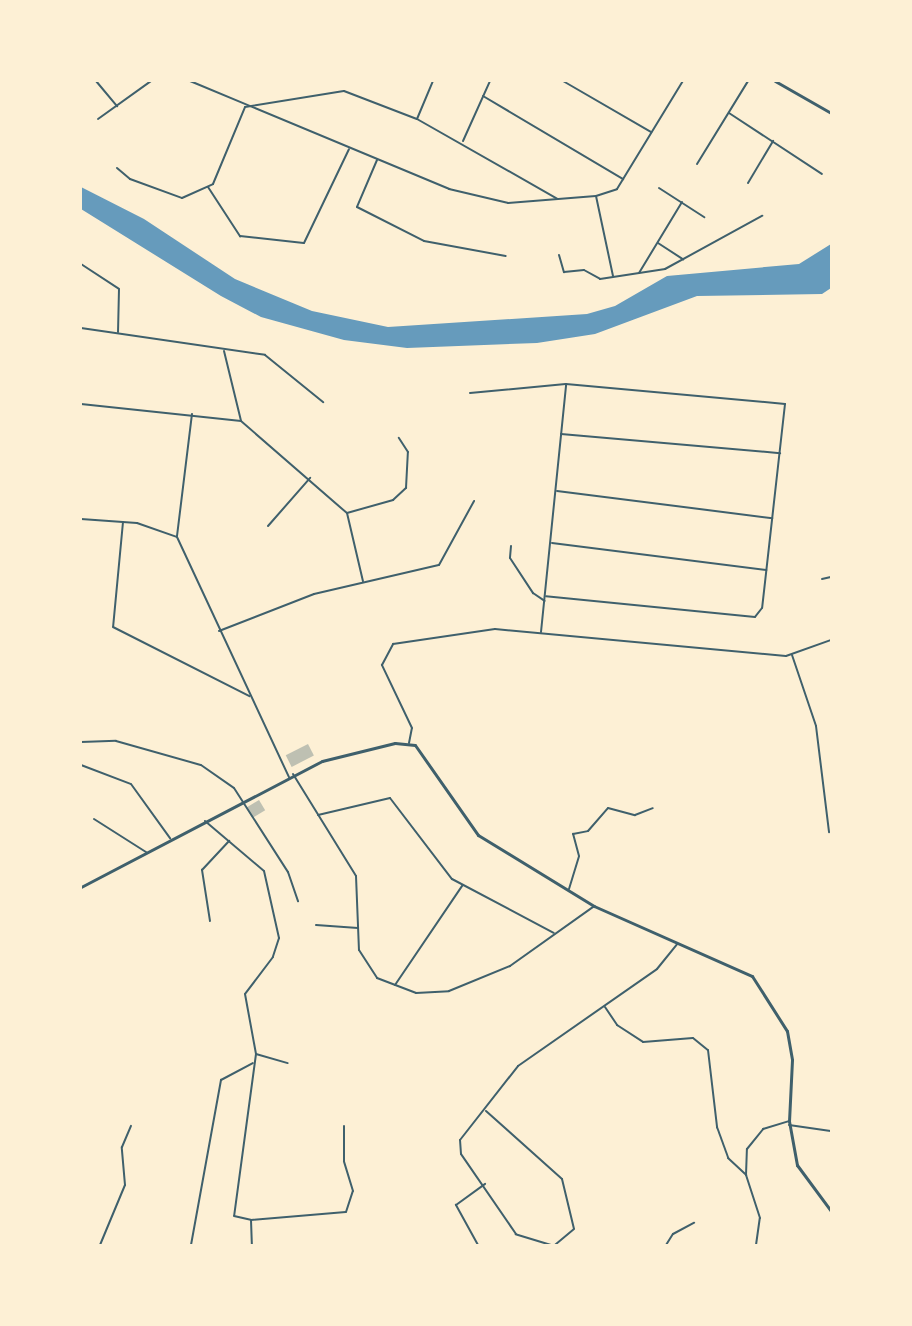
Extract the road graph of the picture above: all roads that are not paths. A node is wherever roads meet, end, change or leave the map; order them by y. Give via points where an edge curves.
1 (96, 81) edge
2 (151, 81) edge
3 (190, 81) edge
4 (433, 81) edge
5 (490, 81) edge
6 (563, 81) edge
7 (676, 81) edge
8 (748, 81) edge
9 (775, 81) edge
10 (785, 81) edge
11 (682, 82) edge
12 (782, 86) junction
13 (483, 96) junction
14 (117, 106) junction
15 (245, 107) junction
16 (729, 112) junction
17 (831, 113) edge
18 (98, 119) dead end
19 (417, 119) junction
20 (651, 132) junction
21 (773, 141) junction
22 (462, 143) junction
23 (349, 149) junction
24 (377, 160) junction
25 (697, 164) dead end
26 (117, 168) dead end
27 (822, 174) dead end
28 (623, 179) junction
29 (748, 183) dead end
30 (208, 187) junction
31 (659, 188) dead end
32 (596, 196) junction
33 (558, 199) junction
34 (682, 202) junction
35 (762, 216) dead end
36 (704, 217) dead end
37 (657, 243) junction
38 (558, 255) dead end
39 (506, 256) dead end
40 (683, 259) junction
41 (81, 264) edge
42 (639, 273) junction
43 (613, 277) junction
44 (81, 328) edge
45 (118, 332) junction
46 (224, 351) junction
47 (566, 384) junction
48 (470, 393) dead end
49 (323, 402) dead end
50 (81, 404) edge
51 (192, 414) junction
52 (241, 421) junction
53 (561, 434) junction
54 (399, 438) dead end
55 (781, 453) junction
56 (310, 477) junction
57 (557, 491) junction
58 (474, 501) dead end
59 (347, 513) junction
60 (773, 518) junction
61 (81, 519) edge
62 (123, 522) junction
63 (267, 526) dead end
64 (177, 537) junction
65 (552, 543) junction
66 (512, 546) dead end
67 (767, 570) junction
68 (831, 578) edge
69 (822, 579) dead end
70 (363, 580) junction
71 (546, 596) junction
72 (545, 602) junction
73 (219, 631) junction
74 (541, 632) junction
75 (831, 640) edge
76 (792, 655) junction
77 (249, 696) junction
78 (81, 742) edge
79 (409, 743) junction
80 (81, 765) edge
81 (293, 774) junction
82 (289, 777) junction
83 (241, 802) junction
84 (653, 808) dead end
85 (318, 815) junction
86 (94, 819) dead end
87 (205, 821) junction
88 (829, 832) dead end
89 (170, 838) junction
90 (229, 841) junction
91 (146, 852) junction
92 (462, 886) junction
93 (81, 887) edge
94 (569, 889) junction
95 (298, 901) dead end
96 (594, 906) junction
97 (210, 921) dead end
98 (316, 925) dead end
99 (358, 928) junction
100 (554, 933) junction
101 (678, 944) junction
102 (394, 985) junction
103 (605, 1007) junction
104 (256, 1054) junction
105 (254, 1063) junction
106 (288, 1063) dead end
107 (485, 1110) junction
108 (789, 1123) junction
109 (131, 1126) dead end
110 (344, 1126) dead end
111 (831, 1131) edge
112 (746, 1175) junction
113 (485, 1184) junction
114 (831, 1211) edge
115 (251, 1220) junction
116 (694, 1223) dead end
117 (100, 1245) edge
118 (191, 1245) edge
119 (252, 1245) edge
120 (478, 1245) edge
121 (551, 1245) edge
122 (555, 1245) edge
123 (666, 1245) edge
124 (756, 1245) edge

1 - 14 street
2 - 14 street
3 - 15 street
4 - 19 street
5 - 13 street
6 - 20 street
7 - 11 street
8 - 16 street
9 - 12 street
10 - 12 street
11 - 20 street
12 - 17 street
13 - 22 street
13 - 28 street
14 - 18 street
15 - 19 street via 344,91
15 - 23 street
15 - 30 street
16 - 21 street
16 - 25 street
19 - 22 street
20 - 28 street
21 - 27 street
21 - 29 street
22 - 33 street
23 - 24 street
23 - 30 street via 304,243 240,236
24 - 33 street via 449,189 508,203
24 - 39 street via 357,207 423,241
26 - 30 street via 130,179 182,198
28 - 32 street via 617,189
31 - 34 street
32 - 33 street
32 - 43 street
34 - 36 street
34 - 37 street
35 - 40 street
37 - 40 street
37 - 42 street
38 - 43 street via 565,273 584,270 598,279
40 - 42 street
41 - 45 street via 119,289
42 - 43 street
44 - 45 street
45 - 46 street
46 - 49 street via 268,356 286,377
46 - 52 street
47 - 48 street
47 - 53 street
47 - 55 street via 782,402
50 - 51 street
51 - 52 street
51 - 64 street
52 - 56 street
53 - 55 street
53 - 57 street
54 - 59 street via 408,452 406,488 393,500
55 - 60 street
56 - 59 street
56 - 63 street
57 - 60 street
57 - 65 street
58 - 70 street via 439,565
59 - 70 street
60 - 67 street
61 - 62 street
62 - 64 street
62 - 77 street via 113,627
64 - 73 street
65 - 67 street
65 - 71 street
66 - 72 street via 510,558 533,593
67 - 71 street via 762,608 745,621
68 - 69 street
70 - 73 street
71 - 72 street
72 - 74 street
73 - 77 street
74 - 76 street
74 - 79 street via 473,629 389,646 382,665 412,728
75 - 76 street
76 - 88 street via 816,726
77 - 82 street
78 - 83 street via 116,741 201,765 234,788
79 - 81 street via 344,754
79 - 94 street via 428,758 474,832
80 - 89 street via 131,784
81 - 82 street
81 - 85 street
82 - 83 street
83 - 87 street
83 - 95 street via 288,873
84 - 94 street via 635,815 608,808 588,831 573,834 579,856
85 - 92 street via 390,798
85 - 99 street via 356,876
86 - 91 street
87 - 89 street
87 - 90 street
89 - 91 street
90 - 97 street via 202,870
90 - 104 street via 264,871 279,938 273,957 245,994
91 - 93 street
92 - 100 street
92 - 102 street
94 - 96 street
96 - 100 street
96 - 101 street
98 - 99 street
99 - 102 street via 367,967
100 - 102 street via 510,966 476,975 449,991 436,995
101 - 103 street via 657,969
101 - 108 street via 747,972 779,1010 792,1060
103 - 107 street via 518,1066
103 - 112 street via 617,1024 643,1042 693,1038 708,1050 717,1127 728,1158
104 - 105 street
104 - 106 street
105 - 115 street via 233,1212
105 - 118 street via 220,1080
107 - 113 street via 459,1145
107 - 122 street via 562,1179 574,1229
108 - 111 street
108 - 112 street via 753,1138
108 - 114 street via 797,1165
109 - 117 street via 122,1147 125,1185
110 - 115 street via 344,1161 353,1191 346,1212
112 - 124 street via 760,1218
113 - 120 street via 456,1205
113 - 121 street via 516,1234
115 - 119 street
116 - 123 street

